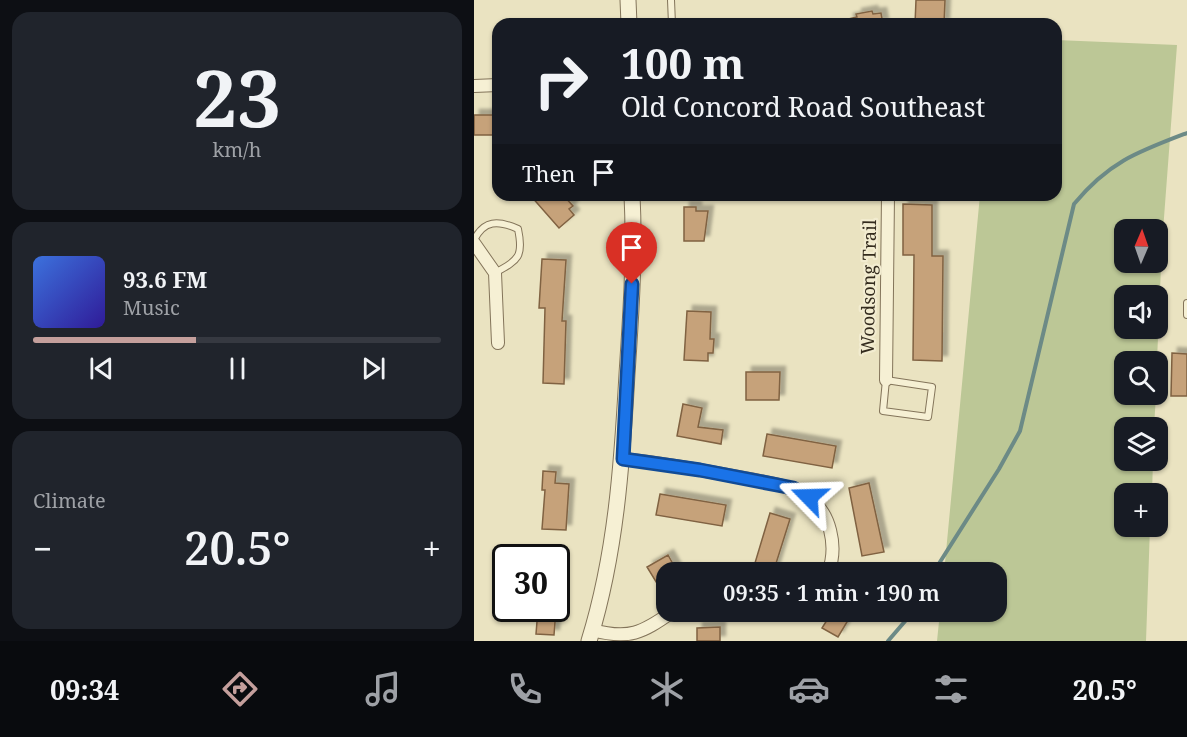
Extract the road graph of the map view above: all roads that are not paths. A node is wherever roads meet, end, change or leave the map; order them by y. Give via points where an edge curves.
1 (628, 0) edge
2 (671, 0) edge
3 (629, 18) edge
4 (672, 18) edge
5 (492, 85) edge
6 (474, 86) edge
7 (632, 201) edge
8 (888, 201) edge
9 (474, 242) edge
10 (495, 273) junction
11 (1187, 303) edge
12 (1187, 315) edge
13 (498, 343) dead end
14 (886, 380) junction
15 (623, 459) junction
16 (830, 562) edge
17 (656, 622) edge
18 (591, 636) edge

1 - 3 street
2 - 4 lane
5 - 6 street
7 - 15 street
8 - 14 street, Woodsong Trail
9 - 10 street
9 - 10 lane via 480,228 492,222 518,229 522,246 516,261
10 - 13 street
11 - 12 lane
14 - 14 lane via 932,387 928,417 883,411
15 - 16 street via 793,488 822,511 833,546
15 - 18 street via 611,547
17 - 18 street via 624,636

